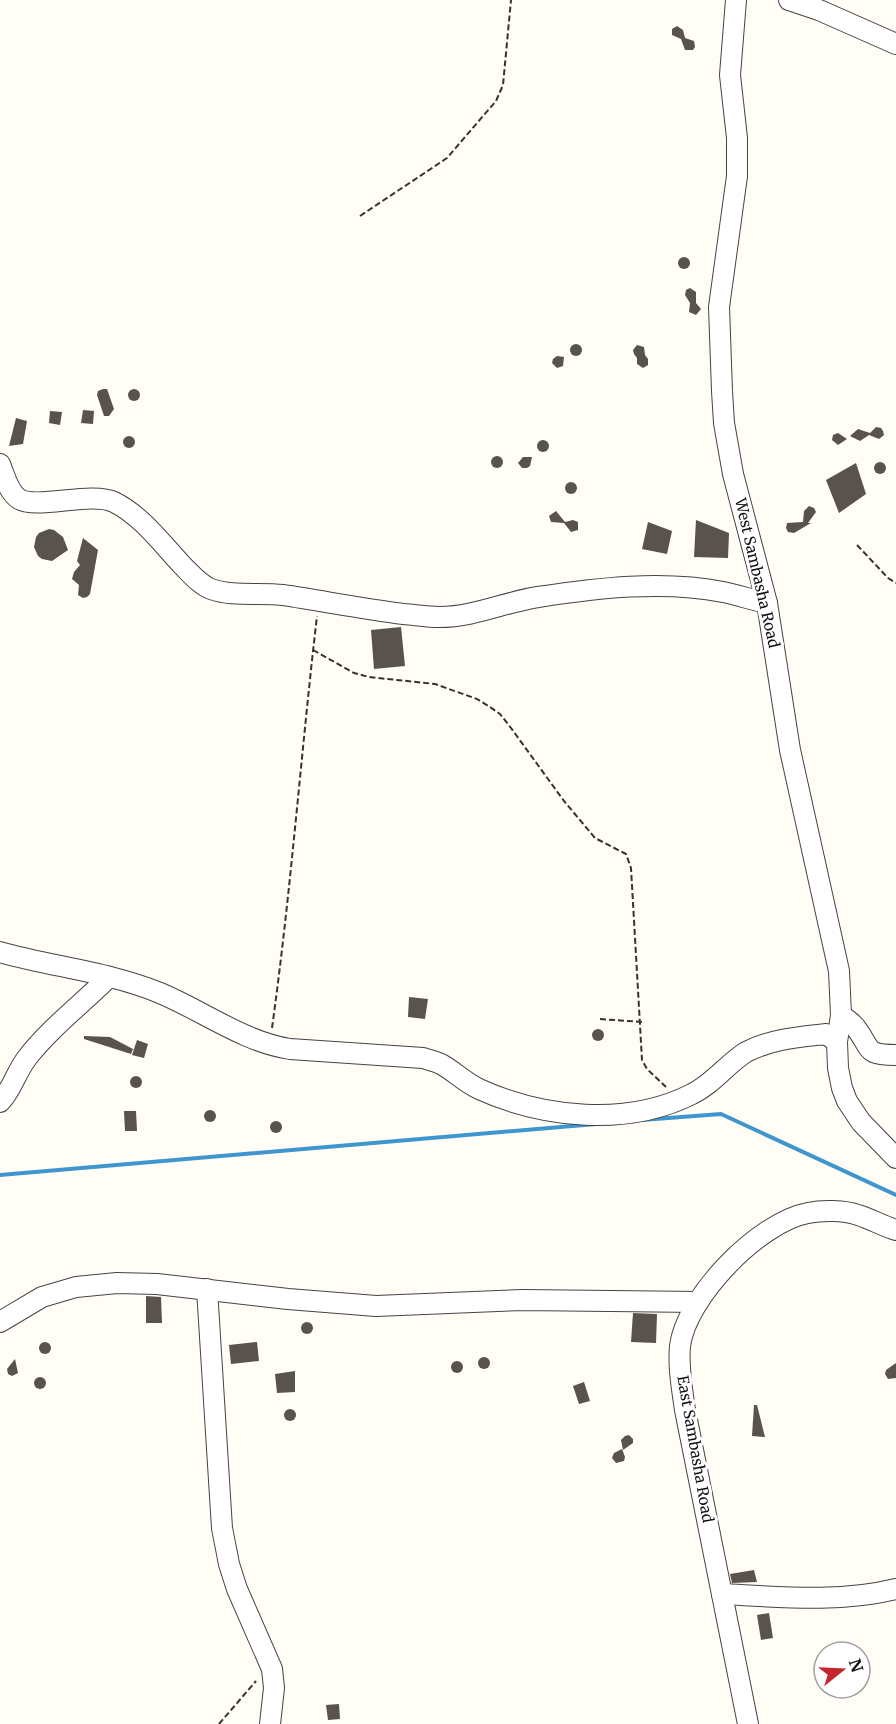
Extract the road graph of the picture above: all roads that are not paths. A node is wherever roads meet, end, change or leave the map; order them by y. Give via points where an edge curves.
1 (736, 0) edge
2 (789, 0) edge
3 (896, 44) edge
4 (0, 464) edge
5 (767, 603) junction
6 (0, 952) edge
7 (110, 977) junction
8 (841, 1015) junction
9 (837, 1042) junction
10 (896, 1056) edge
11 (0, 1102) edge
12 (896, 1158) edge
13 (896, 1230) edge
14 (207, 1289) junction
15 (698, 1302) junction
16 (0, 1322) edge
17 (896, 1588) edge
18 (722, 1594) junction
19 (270, 1724) edge
20 (748, 1724) edge

1 - 5 street, West Sambasha Road via 730,75 738,159 720,307 722,391 734,474
2 - 3 street
4 - 5 street via 10,490 20,500 30,503 90,499 120,506 151,530 195,578 224,593 280,595 439,617 462,616 537,597 610,588 675,586
5 - 8 street, West Sambasha Road via 790,750 839,970
6 - 7 street
7 - 9 street via 161,994 270,1046 423,1058 440,1063 470,1085 496,1097 561,1113 626,1113 680,1099 708,1084 746,1053 772,1042 826,1034
7 - 11 street via 40,1043
8 - 9 street, West Sambasha Road
8 - 10 street via 856,1027 870,1050 879,1056
9 - 12 street, West Sambasha Road via 838,1068 848,1101 873,1136
13 - 15 street, East Sambasha Road via 855,1214 836,1212 808,1212 782,1221 729,1263
14 - 15 street via 376,1306 523,1300
14 - 16 street via 117,1283 76,1287 42,1298
14 - 19 street via 222,1528 237,1589 272,1669
15 - 18 street, East Sambasha Road via 683,1332 680,1378
17 - 18 street via 838,1597
18 - 20 street, East Sambasha Road

